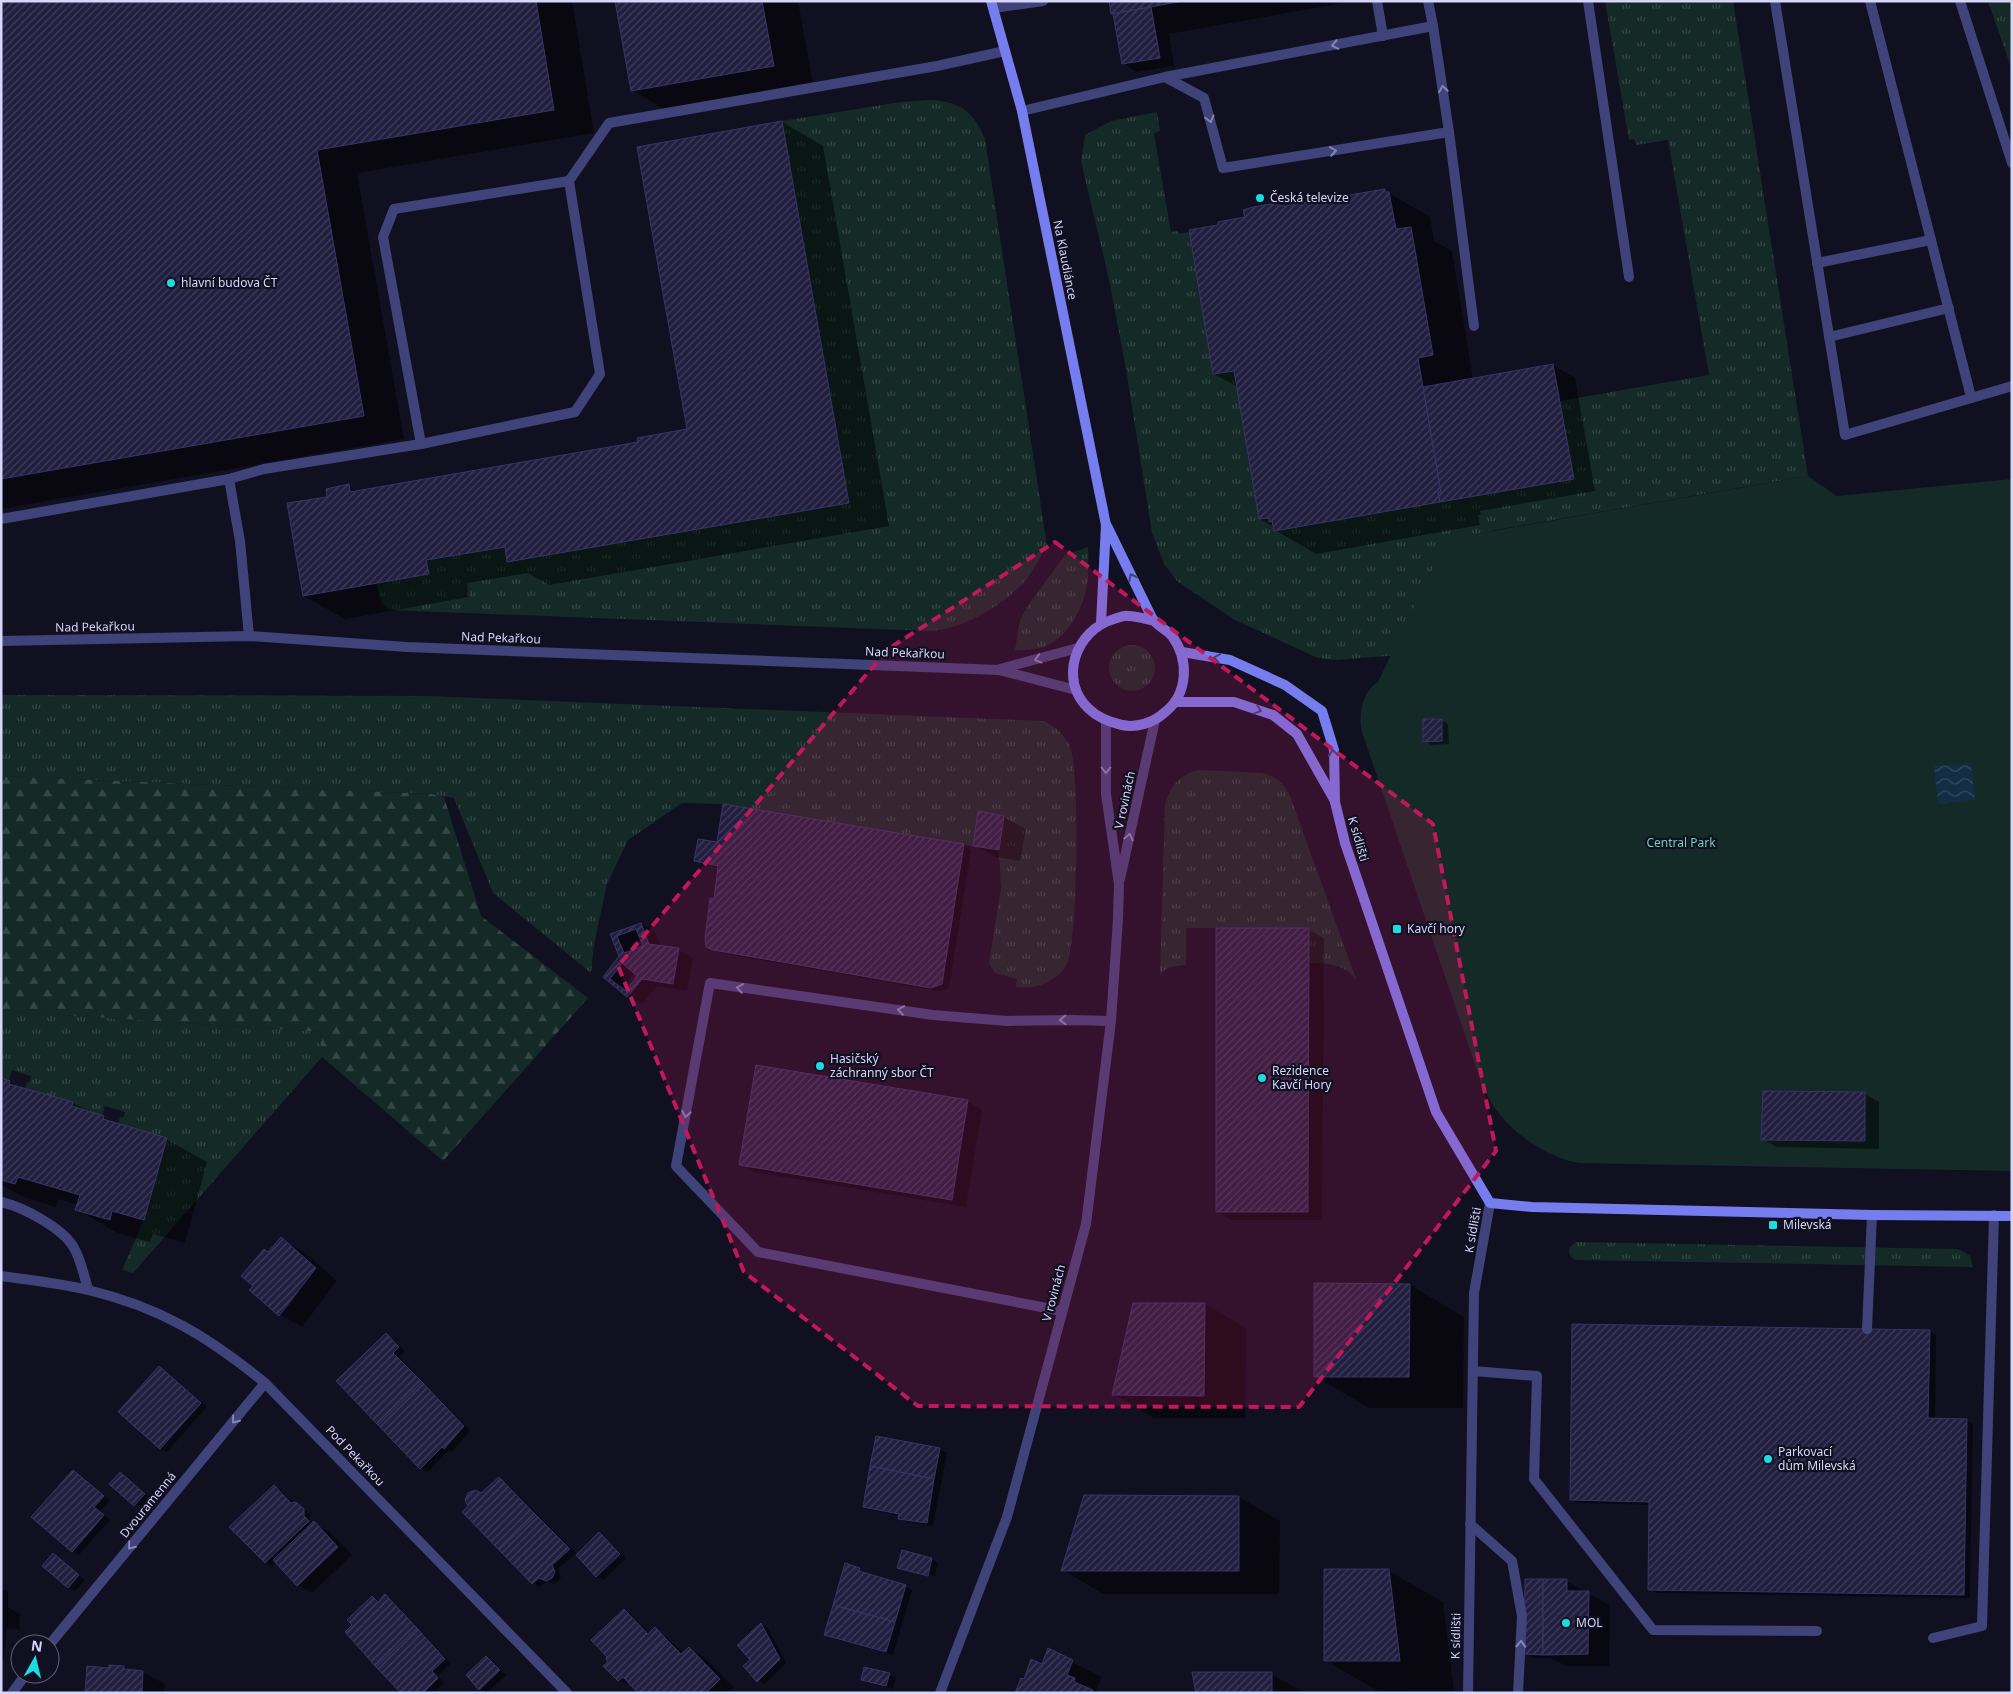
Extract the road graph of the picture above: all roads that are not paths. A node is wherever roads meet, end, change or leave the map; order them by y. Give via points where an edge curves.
1 (1042, 1) edge
2 (1377, 1) edge
3 (1428, 1) edge
4 (1588, 1) edge
5 (1775, 1) edge
6 (1870, 1) edge
7 (1960, 1) edge
8 (992, 5) edge
9 (1433, 26) junction
10 (1383, 36) junction
11 (1005, 51) junction
12 (1165, 77) junction
13 (1022, 111) junction
14 (1449, 132) junction
15 (2012, 163) edge
16 (569, 181) junction
17 (1931, 240) junction
18 (1817, 263) junction
19 (1629, 277) dead end
20 (1949, 308) junction
21 (1474, 326) dead end
22 (1829, 337) junction
23 (2012, 386) edge
24 (1972, 397) junction
25 (421, 444) junction
26 (230, 479) junction
27 (1, 519) edge
28 (1106, 525) junction
29 (1154, 621) junction
30 (1101, 623) junction
31 (249, 636) junction
32 (1, 642) edge
33 (1078, 648) junction
34 (1182, 652) junction
35 (999, 670) junction
36 (1076, 690) junction
37 (1175, 702) junction
38 (1155, 720) junction
39 (1106, 722) junction
40 (1335, 802) junction
41 (1119, 884) junction
42 (1111, 1021) junction
43 (1, 1202) edge
44 (1490, 1203) junction
45 (1872, 1215) junction
46 (1994, 1215) junction
47 (2012, 1216) edge
48 (1, 1276) edge
49 (88, 1290) junction
50 (1062, 1311) junction
51 (1867, 1329) dead end
52 (1474, 1371) junction
53 (266, 1382) junction
54 (1470, 1524) junction
55 (1817, 1631) dead end
56 (58, 1634) edge
57 (1933, 1638) dead end
58 (568, 1693) edge
59 (940, 1693) edge
60 (1468, 1693) edge
61 (1518, 1693) edge

1 - 8 street
2 - 10 street
3 - 9 street
4 - 19 street
5 - 18 street
6 - 17 street
7 - 15 street
8 - 11 street, Na Klaudiánce
9 - 10 street
14 -> 9 street
10 -> 12 street
11 - 13 street, Na Klaudiánce
11 - 16 street via 937,66 609,123
12 - 13 street
12 -> 14 street via 1204,98 1223,168
13 - 28 street, Na Klaudiánce
14 - 21 street
16 - 25 street via 600,374 575,412
16 - 25 street via 394,209 383,237
17 - 18 street
17 - 20 street
18 - 22 street
20 - 22 street
20 - 24 street
22 - 24 street via 1845,435
23 - 24 street
25 - 26 street via 264,469
26 - 27 street
26 - 31 street
29 -> 28 street, Na Klaudiánce
28 - 30 street, Na Klaudiánce
29 - 30 street, Na Klaudiánce via 1127,615
29 - 34 street, Na Klaudiánce via 1171,634
30 - 33 street, Na Klaudiánce via 1087,634
31 - 32 street, Nad Pekařkou
31 - 35 street, Nad Pekařkou via 407,646
33 -> 35 street, Nad Pekařkou
33 - 36 street, Na Klaudiánce via 1073,668
34 - 37 street via 1185,669
40 -> 34 street, K sídlišti via 1334,750 1322,711 1285,685 1230,660
35 - 36 street, Nad Pekařkou
36 - 39 street via 1088,708
37 - 38 street
37 -> 40 street, K sídlišti via 1234,702 1273,715 1297,734
38 - 39 street via 1131,727
41 -> 38 street, V rovinách
39 -> 41 street, V rovinách via 1106,794
40 - 44 street, K sídlišti via 1345,843 1436,1112
41 - 42 street, V rovinách
42 - 50 street, V rovinách via 1086,1224
42 -> 50 street via 1008,1022 933,1015 710,983 676,1166 758,1252
43 - 49 street via 34,1215 65,1237 74,1248
44 - 45 street via 1532,1207
44 - 52 street, K sídlišti via 1474,1293
45 - 46 street
45 - 51 street
46 - 47 street
46 - 57 street via 1982,1626
48 - 49 street, Pod Pekařkou
49 - 53 street, Pod Pekařkou via 142,1306 191,1328
50 - 59 street, V rovinách via 1006,1517
52 - 54 street, K sídlišti
52 - 55 street via 1537,1376 1534,1479 1653,1630
53 -> 56 street, Dvouramenná
53 - 58 street, Pod Pekařkou
54 - 60 street, K sídlišti
61 -> 54 street via 1522,1616 1512,1561

